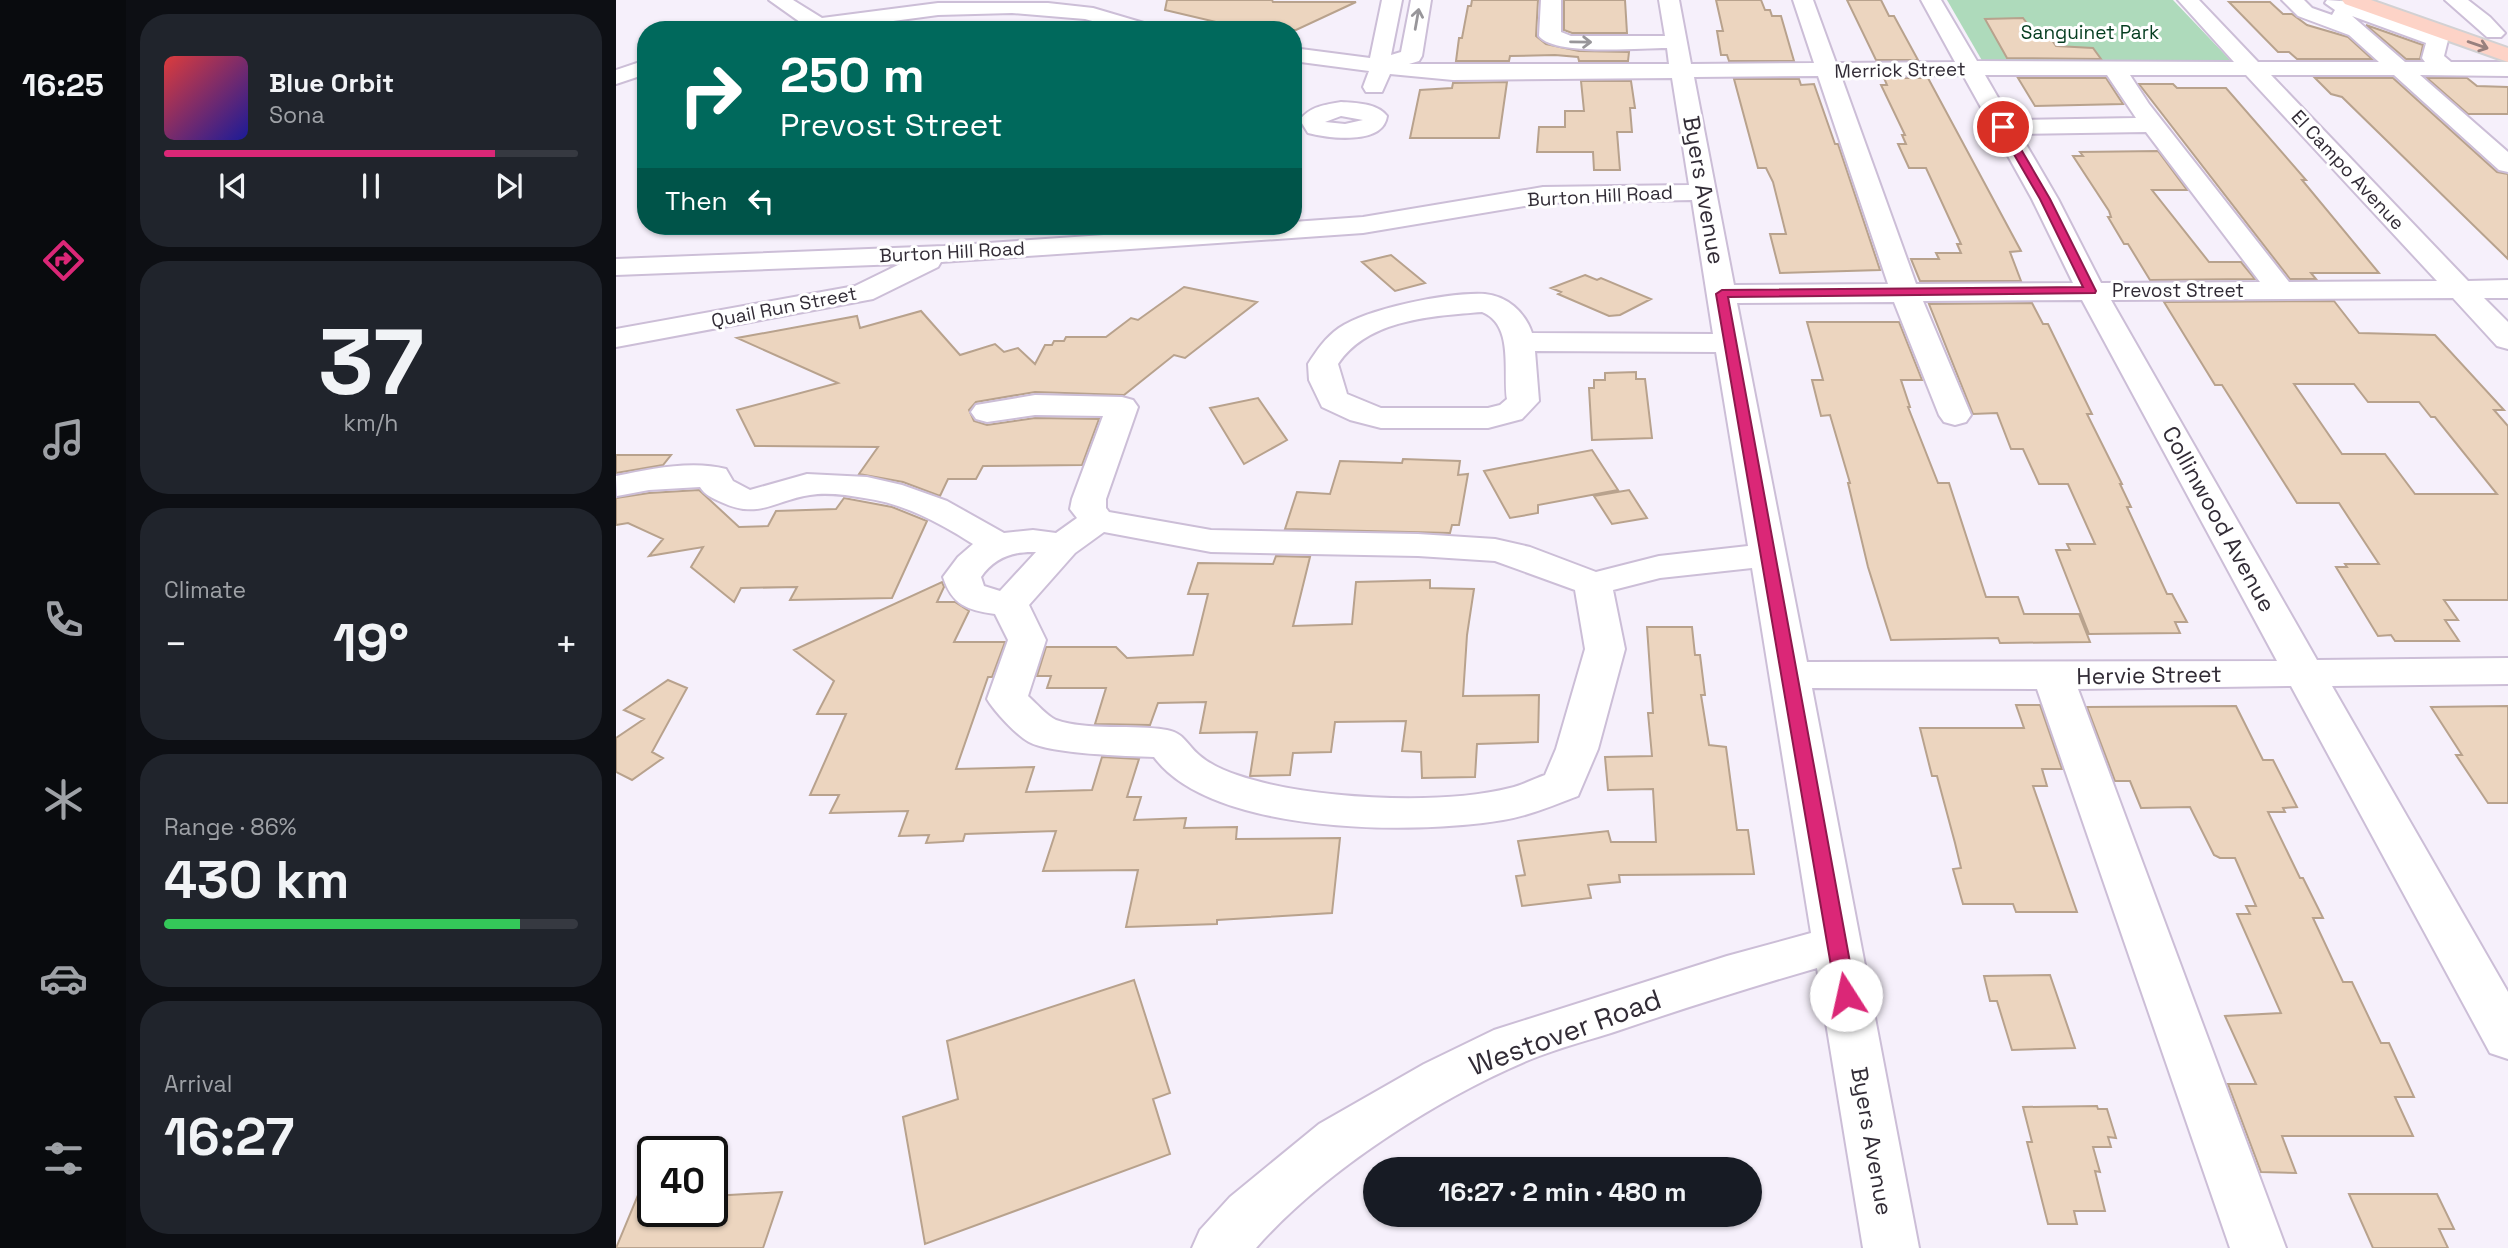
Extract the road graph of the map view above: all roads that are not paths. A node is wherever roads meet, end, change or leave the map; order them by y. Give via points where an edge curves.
1 (779, 0) edge
2 (1392, 0) edge
3 (1421, 0) edge
4 (1551, 0) edge
5 (1669, 0) edge
6 (1802, 0) edge
7 (1931, 0) edge
8 (2188, 0) edge
9 (2292, 0) edge
10 (2455, 0) edge
11 (2342, 2) edge
12 (2391, 11) edge
13 (812, 21) edge
14 (841, 21) edge
15 (1116, 21) edge
16 (2355, 30) junction
17 (2504, 40) edge
18 (1302, 55) edge
19 (1680, 57) junction
20 (1382, 65) junction
21 (1969, 68) junction
22 (2115, 68) junction
23 (2253, 68) junction
24 (2508, 69) edge
25 (637, 70) edge
26 (2424, 70) junction
27 (1825, 71) junction
28 (616, 77) edge
29 (2140, 118) junction
30 (1999, 119) junction
31 (1303, 120) edge
32 (2508, 140) edge
33 (2508, 165) edge
34 (1705, 192) junction
35 (1302, 229) edge
36 (1219, 235) edge
37 (944, 254) junction
38 (616, 267) edge
39 (2460, 289) junction
40 (2508, 289) edge
41 (2281, 290) junction
42 (2091, 291) junction
43 (1905, 292) junction
44 (1722, 294) junction
45 (616, 338) edge
46 (2508, 340) edge
47 (1520, 342) junction
48 (1730, 343) junction
49 (987, 412) dead end
50 (1955, 415) dead end
51 (617, 486) edge
52 (1097, 520) junction
53 (1062, 545) junction
54 (1000, 546) junction
55 (1770, 556) junction
56 (1592, 584) junction
57 (1009, 604) junction
58 (2508, 671) edge
59 (2306, 673) junction
60 (1790, 675) junction
61 (2053, 676) junction
62 (1837, 944) junction
63 (2508, 1038) edge
64 (1220, 1248) edge
65 (1891, 1248) edge
66 (2258, 1248) edge

1 - 13 street
2 - 20 street via 1380,53
20 -> 3 street via 1410,56
4 -> 19 street via 1550,36 1554,39
5 - 19 street, Byers Avenue
6 - 27 street
7 - 21 street, Collinwood Avenue
8 - 23 street, El Campo Avenue
9 - 16 street via 2305,12
10 - 17 street
11 - 12 street
11 - 16 street via 2341,17
12 - 17 main road
12 - 26 street via 2437,40
14 - 15 street via 915,8 1006,6 1088,13
16 - 26 street
18 - 20 street, Merrick Street
19 - 20 street, Merrick Street via 1453,73
19 - 27 street, Merrick Street
19 - 34 street, Byers Avenue
20 - 31 street via 1360,110 1331,111
21 - 22 street, Merrick Street
21 - 27 street, Merrick Street
21 - 30 street, Collinwood Avenue
22 - 23 street, Merrick Street
22 - 29 street
23 - 26 street, Merrick Street
23 - 39 street, El Campo Avenue
24 - 26 street, Merrick Street
25 - 28 street
26 - 32 street
26 - 33 street
27 - 43 street
29 - 30 street
29 - 41 street
30 - 42 street, Collinwood Avenue
34 - 35 street, Burton Hill Road via 1543,195 1363,225
34 - 44 street, Byers Avenue
36 - 37 street, Burton Hill Road
37 - 38 street, Burton Hill Road
37 - 45 street, Quail Run Street via 863,293
39 - 40 street, Prevost Street
39 - 41 street, Prevost Street
39 - 46 street, El Campo Avenue
41 - 42 street, Prevost Street
42 - 43 street, Prevost Street
42 - 59 street, Collinwood Avenue
43 - 44 street, Prevost Street
43 - 50 street
44 - 48 street, Byers Avenue
47 - 47 street via 1523,401 1511,412 1488,418 1381,418 1334,400 1325,380 1325,360 1352,331 1446,307 1485,303 1499,307 1513,318
47 - 48 street
48 - 55 street, Byers Avenue
49 - 52 street via 1035,405 1122,407 1089,499 1088,509
51 - 54 street via 714,476 717,487 751,501 811,484 871,486 956,517
52 - 53 street
52 - 56 street via 1210,541 1495,550
53 - 54 street via 1041,540
53 - 57 street
54 - 57 street via 971,562 962,578 967,592 976,597
55 - 56 street via 1670,565
55 - 60 street, Byers Avenue
56 - 57 street via 1605,649 1563,785 1503,805 1378,812 1242,794 1186,767 1166,744 1043,732 1007,699 1027,640
58 - 59 street, Hervie Street
59 - 61 street, Hervie Street
59 - 63 street, Collinwood Avenue
60 - 61 street, Hervie Street
60 - 62 street, Byers Avenue
61 - 66 street
62 - 64 street, Westover Road via 1512,1045 1442,1079 1338,1140 1250,1215
62 - 65 street, Byers Avenue

